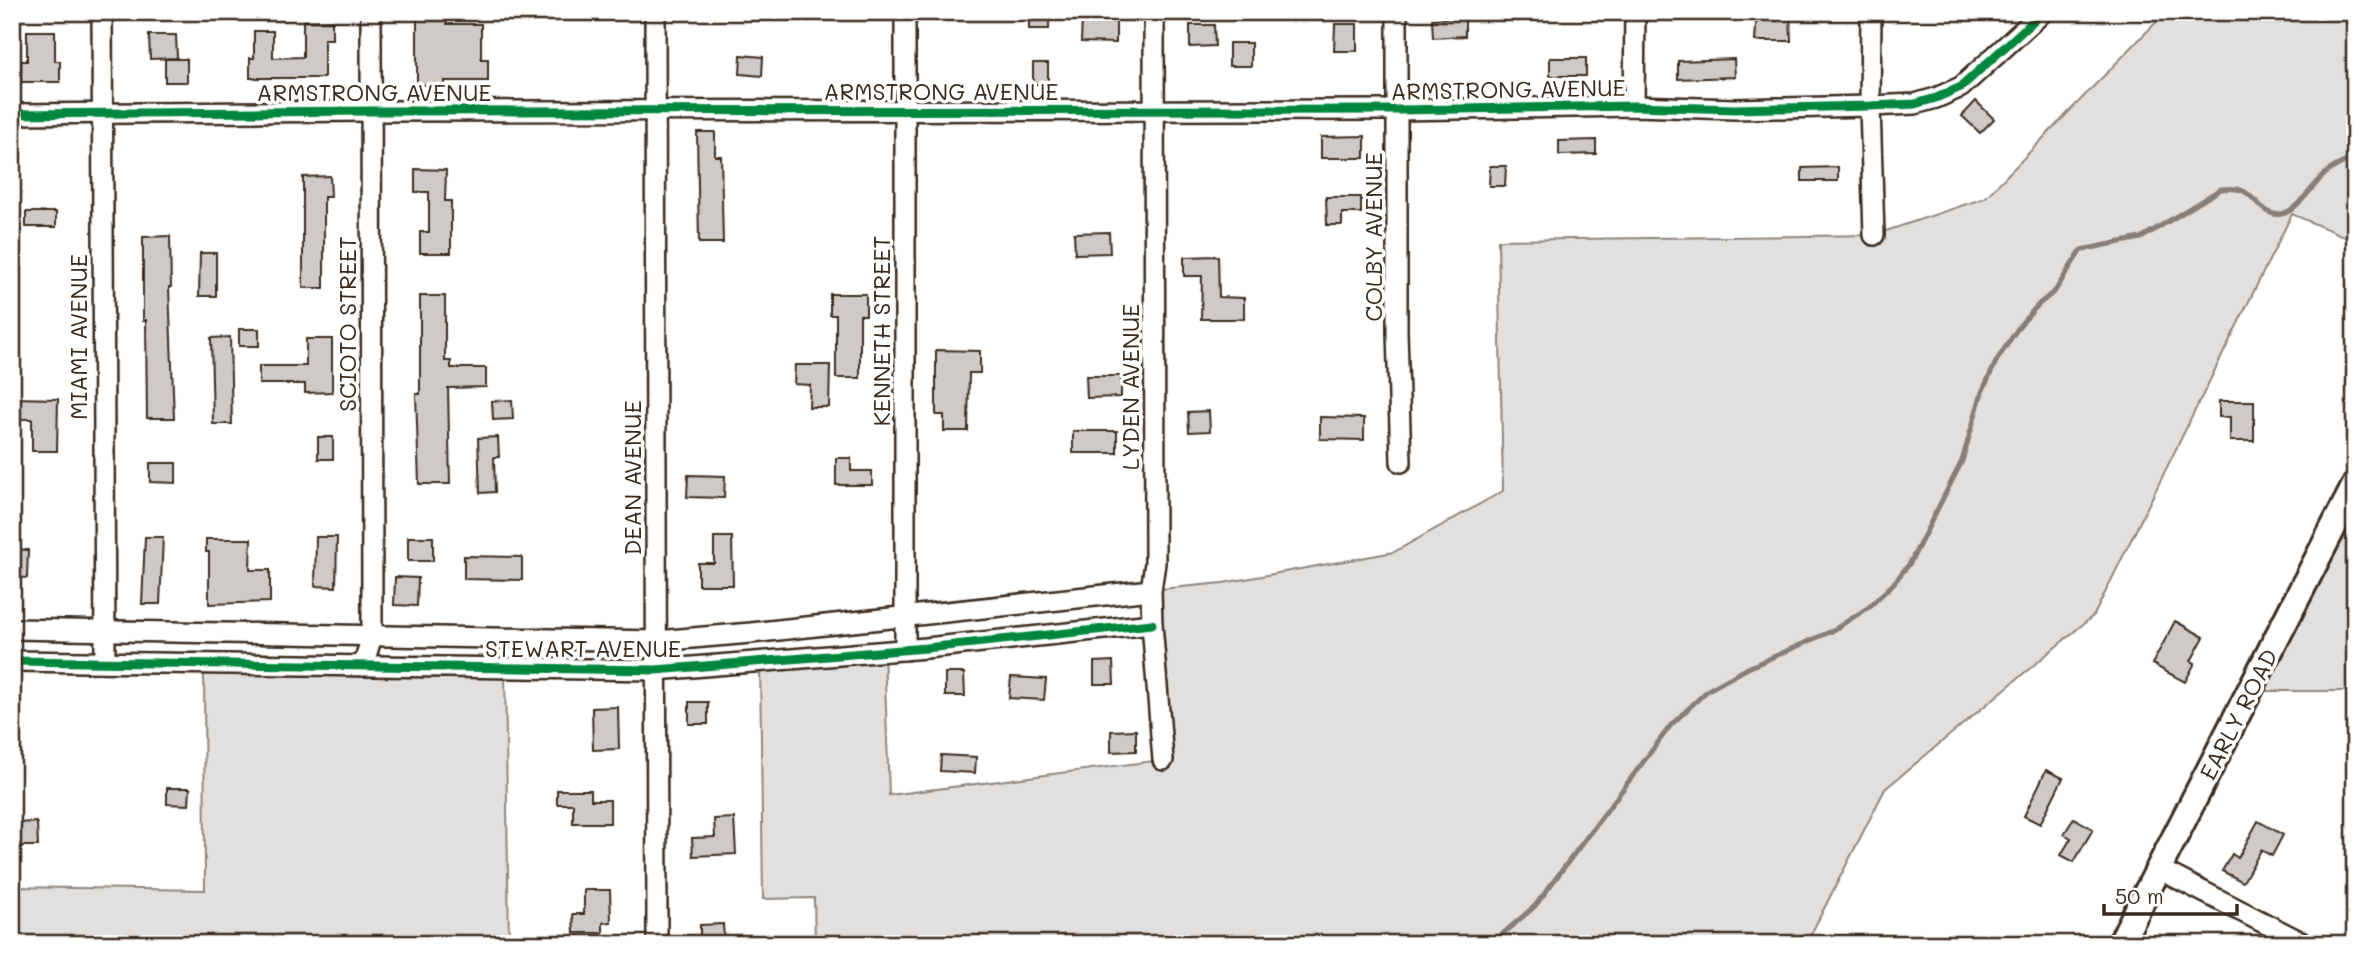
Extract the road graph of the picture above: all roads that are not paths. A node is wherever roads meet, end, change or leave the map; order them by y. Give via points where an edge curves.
1 (102, 12) edge
2 (371, 12) edge
3 (655, 12) edge
4 (905, 12) edge
5 (1154, 12) edge
6 (1397, 12) edge
7 (1635, 12) edge
8 (1871, 12) edge
9 (2043, 12) edge
10 (1634, 106) junction
11 (1870, 106) junction
12 (1153, 109) junction
13 (905, 110) junction
14 (1398, 110) junction
15 (372, 111) junction
16 (655, 111) junction
17 (102, 113) junction
18 (12, 114) edge
19 (1874, 235) dead end
20 (1401, 462) dead end
21 (2355, 485) edge
22 (1151, 590) junction
23 (906, 615) junction
24 (1152, 624) junction
25 (12, 629) edge
26 (105, 631) junction
27 (372, 636) junction
28 (657, 641) junction
29 (905, 650) junction
30 (12, 661) edge
31 (104, 662) junction
32 (363, 666) junction
33 (656, 670) junction
34 (1163, 760) dead end
35 (2159, 869) junction
36 (657, 944) edge
37 (2120, 944) edge
38 (2305, 944) edge

1 - 17 street, MIAMI AVENUE
2 - 15 street, SCIOTO STREET
3 - 16 street, DEAN AVENUE
4 - 13 street, KENNETH STREET
5 - 12 street, LYDEN AVENUE
6 - 14 street, COLBY AVENUE
7 - 10 street
8 - 11 street
9 - 11 street, ARMSTRONG AVENUE via 1961,87 1915,104
10 - 11 street, ARMSTRONG AVENUE via 1735,110
10 - 14 street, ARMSTRONG AVENUE
11 - 19 street
12 - 13 street, ARMSTRONG AVENUE
12 - 14 street, ARMSTRONG AVENUE
12 - 22 street, LYDEN AVENUE via 1155,563
13 - 16 street, ARMSTRONG AVENUE
13 - 23 street, KENNETH STREET
14 - 20 street, COLBY AVENUE
15 - 16 street, ARMSTRONG AVENUE
15 - 17 street, ARMSTRONG AVENUE
15 - 27 street, SCIOTO STREET
16 - 28 street, DEAN AVENUE
17 - 18 street, ARMSTRONG AVENUE
17 - 26 street, MIAMI AVENUE
21 - 35 street, EARLY ROAD
22 - 23 street, STEWART AVENUE
22 - 24 street, LYDEN AVENUE
23 - 28 street, STEWART AVENUE
23 - 29 street, KENNETH STREET
24 - 29 street, STEWART AVENUE
24 - 34 street, LYDEN AVENUE
25 - 26 street, STEWART AVENUE
26 - 27 street, STEWART AVENUE
26 - 31 street, MIAMI AVENUE
27 - 28 street, STEWART AVENUE
27 - 32 street, SCIOTO STREET
28 - 33 street, DEAN AVENUE
29 - 33 street, STEWART AVENUE
30 - 31 street, STEWART AVENUE
31 - 32 street, STEWART AVENUE
32 - 33 street, STEWART AVENUE
33 - 36 street, DEAN AVENUE
35 - 37 street, EARLY ROAD
35 - 38 street

